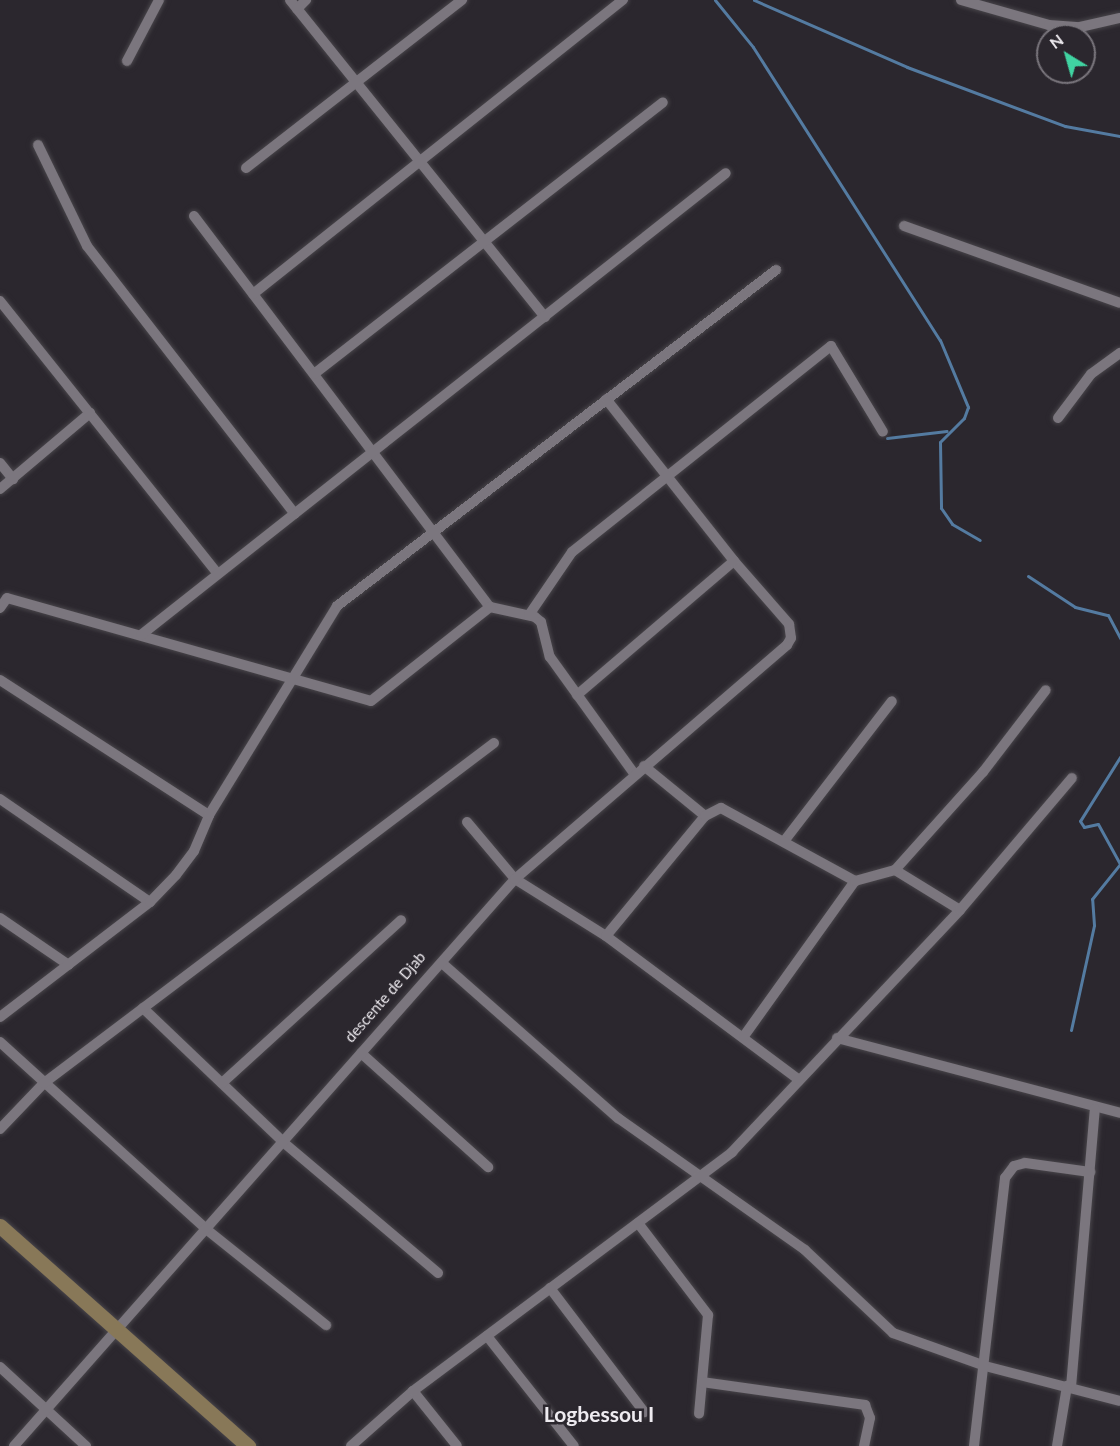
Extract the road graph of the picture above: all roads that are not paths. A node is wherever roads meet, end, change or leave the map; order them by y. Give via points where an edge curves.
1 (159, 0) edge
2 (306, 0) edge
3 (462, 0) edge
4 (623, 0) edge
5 (961, 0) edge
6 (293, 4) edge
7 (1120, 18) edge
8 (127, 61) dead end
9 (356, 82) junction
10 (663, 102) dead end
11 (38, 145) dead end
12 (421, 163) junction
13 (246, 168) dead end
14 (726, 173) dead end
15 (194, 216) dead end
16 (904, 226) dead end
17 (484, 241) junction
18 (776, 270) dead end
19 (253, 294) junction
20 (0, 301) edge
21 (1120, 303) edge
22 (545, 317) junction
23 (1120, 352) edge
24 (314, 374) junction
25 (606, 399) junction
26 (90, 413) junction
27 (1058, 418) dead end
28 (883, 432) dead end
29 (373, 452) junction
30 (0, 463) edge
31 (666, 476) junction
32 (13, 479) junction
33 (0, 489) edge
34 (295, 514) junction
35 (433, 532) junction
36 (734, 561) junction
37 (218, 574) junction
38 (3, 596) edge
39 (490, 607) junction
40 (0, 608) edge
41 (529, 615) junction
42 (141, 635) junction
43 (295, 677) junction
44 (0, 680) edge
45 (1046, 690) dead end
46 (576, 694) junction
47 (892, 701) dead end
48 (494, 743) dead end
49 (644, 766) junction
50 (634, 775) junction
51 (1072, 778) dead end
52 (0, 799) edge
53 (209, 815) junction
54 (705, 816) junction
55 (467, 822) dead end
56 (785, 840) junction
57 (895, 870) junction
58 (515, 879) junction
59 (855, 881) junction
60 (150, 902) junction
61 (960, 910) junction
62 (0, 918) edge
63 (401, 920) dead end
64 (606, 936) junction
65 (442, 963) junction
66 (69, 965) junction
67 (143, 1008) junction
68 (0, 1017) edge
69 (744, 1036) junction
70 (837, 1038) junction
71 (0, 1042) edge
72 (362, 1053) junction
73 (798, 1079) junction
74 (44, 1083) junction
75 (222, 1083) junction
76 (1095, 1109) junction
77 (1120, 1113) edge
78 (0, 1130) edge
79 (282, 1140) junction
80 (488, 1167) dead end
81 (1090, 1172) junction
82 (699, 1177) junction
83 (638, 1223) junction
84 (0, 1226) edge
85 (206, 1229) junction
86 (438, 1273) dead end
87 (550, 1288) junction
88 (326, 1325) dead end
89 (117, 1330) junction
90 (487, 1336) junction
91 (985, 1366) junction
92 (0, 1367) edge
93 (702, 1382) junction
94 (1069, 1386) junction
95 (413, 1391) junction
96 (1120, 1401) edge
97 (46, 1410) junction
98 (644, 1412) dead end
99 (699, 1414) dead end
100 (14, 1446) edge
101 (86, 1446) edge
102 (248, 1446) edge
103 (351, 1446) edge
104 (457, 1446) edge
105 (574, 1446) edge
106 (864, 1446) edge
107 (974, 1446) edge
108 (1057, 1446) edge

1 - 8 street
2 - 6 street
3 - 9 street
4 - 12 street
5 - 7 street via 1049,25 1080,27
6 - 9 street
9 - 12 street
9 - 13 street
10 - 17 street
11 - 34 street via 87,246
12 - 17 street
12 - 19 street
14 - 22 street
15 - 19 street
16 - 21 street
17 - 22 street
17 - 24 street
18 - 25 street
19 - 24 street
20 - 26 street
22 - 29 street
23 - 27 street via 1085,381
24 - 29 street
25 - 31 street
25 - 35 street
26 - 32 street
26 - 37 street
28 - 31 street via 831,346
29 - 34 street
29 - 35 street
30 - 32 street
31 - 36 street
31 - 41 street via 572,552
32 - 33 street
34 - 37 street
35 - 39 street
35 - 43 street via 337,606
36 - 46 street
36 - 49 street via 789,624 791,638
37 - 42 street
38 - 40 street
38 - 42 street
39 - 41 street
39 - 43 street via 371,701
41 - 46 street via 541,622 546,650
42 - 43 street
43 - 53 street
44 - 53 street
45 - 57 street via 983,772
46 - 50 street
47 - 56 street
48 - 67 street
49 - 50 street
49 - 54 street
50 - 58 street
51 - 61 street
52 - 60 street
53 - 60 street via 194,851
54 - 56 street via 721,808 731,810
54 - 64 street
55 - 58 street
56 - 59 street
57 - 59 street
57 - 61 street
58 - 64 street
58 - 65 street
58 - 79 street, descente de Djab
59 - 69 street
60 - 66 street
61 - 70 street
62 - 66 street
63 - 75 street
64 - 69 street
65 - 72 street
65 - 82 street via 618,1118
66 - 68 street
67 - 74 street
67 - 75 street
69 - 73 street
70 - 73 street
70 - 76 street
71 - 74 street
72 - 79 street
72 - 80 street
73 - 82 street via 732,1152
74 - 78 street
74 - 85 street
75 - 79 street
76 - 77 street
76 - 81 street
79 - 85 street
79 - 86 street
81 - 91 street via 1024,1163 1014,1166 1005,1178
81 - 94 street
82 - 83 street
82 - 91 street via 806,1250 893,1333
83 - 87 street
83 - 93 street via 708,1315
84 - 89 main road
85 - 88 street
85 - 89 street
87 - 90 street
87 - 98 street
89 - 97 street
89 - 102 main road
90 - 95 street
90 - 105 street
91 - 94 street
91 - 107 street
92 - 97 street
93 - 99 street
93 - 106 street via 865,1405 870,1418
94 - 96 street
94 - 108 street
95 - 103 street
95 - 104 street
97 - 100 street
97 - 101 street

